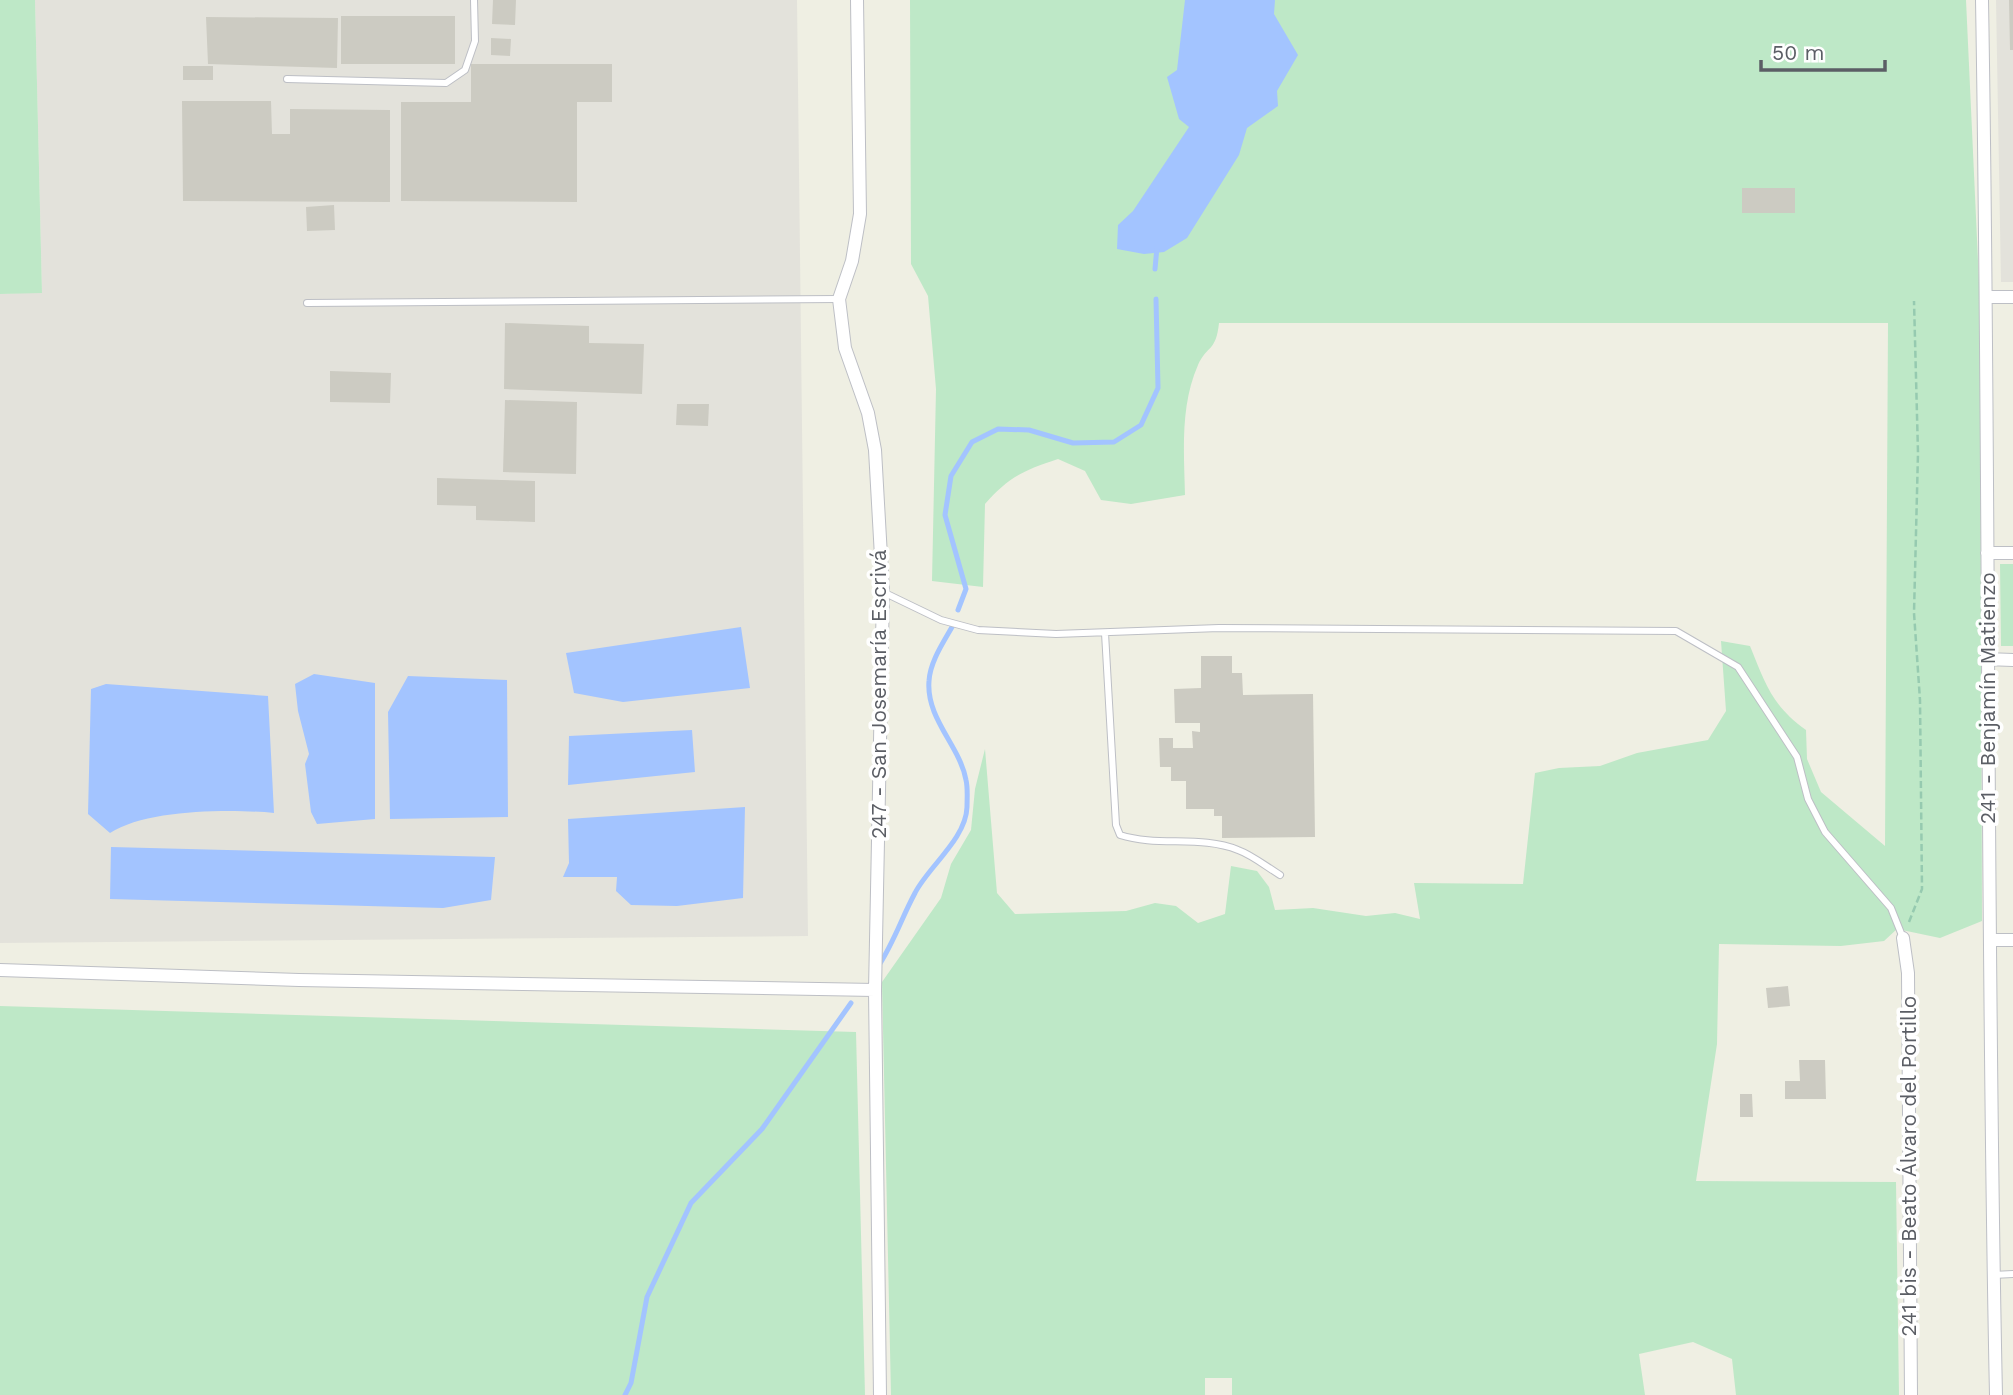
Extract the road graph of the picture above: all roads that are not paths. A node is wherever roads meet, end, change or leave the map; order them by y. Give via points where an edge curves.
1 (474, 0) edge
2 (857, 0) edge
3 (1982, 0) edge
4 (287, 79) dead end
5 (1987, 297) junction
6 (2013, 297) edge
7 (839, 299) junction
8 (307, 303) dead end
9 (1987, 553) junction
10 (2013, 553) edge
11 (883, 593) junction
12 (1105, 633) junction
13 (1986, 659) junction
14 (2013, 660) edge
15 (1280, 874) dead end
16 (1903, 937) joint
17 (1990, 940) junction
18 (2013, 940) edge
19 (0, 970) edge
20 (875, 990) junction
21 (2013, 1274) edge
22 (1993, 1275) junction
23 (880, 1395) edge
24 (1911, 1395) edge
25 (1996, 1395) edge

1 - 4 lane via 475,41 465,70 446,83
2 - 7 street, 247 - San Josemaría Escrivá via 860,215
3 - 5 street, 241 - Benjamín Matienzo
5 - 6 street
5 - 9 street, 241 - Benjamín Matienzo
7 - 8 lane
7 - 11 street, 247 - San Josemaría Escrivá via 845,348 868,413 875,450
9 - 10 street
9 - 13 street, 241 - Benjamín Matienzo
11 - 12 lane via 941,620 978,630
11 - 20 street, 247 - San Josemaría Escrivá
12 - 15 lane via 1115,825 1120,835 1142,842 1225,846
12 - 16 lane via 1219,628 1676,631 1738,667 1797,757 1808,799 1825,832 1891,908
13 - 14 street
13 - 17 street, 241 - Benjamín Matienzo
16 - 24 street, 241 bis - Beato Álvaro del Portillo via 1908,973
17 - 18 street
17 - 22 street, 241 - Benjamín Matienzo
19 - 20 street
20 - 23 street, 247 - San Josemaría Escrivá
21 - 22 lane
22 - 25 street, 241 - Benjamín Matienzo

